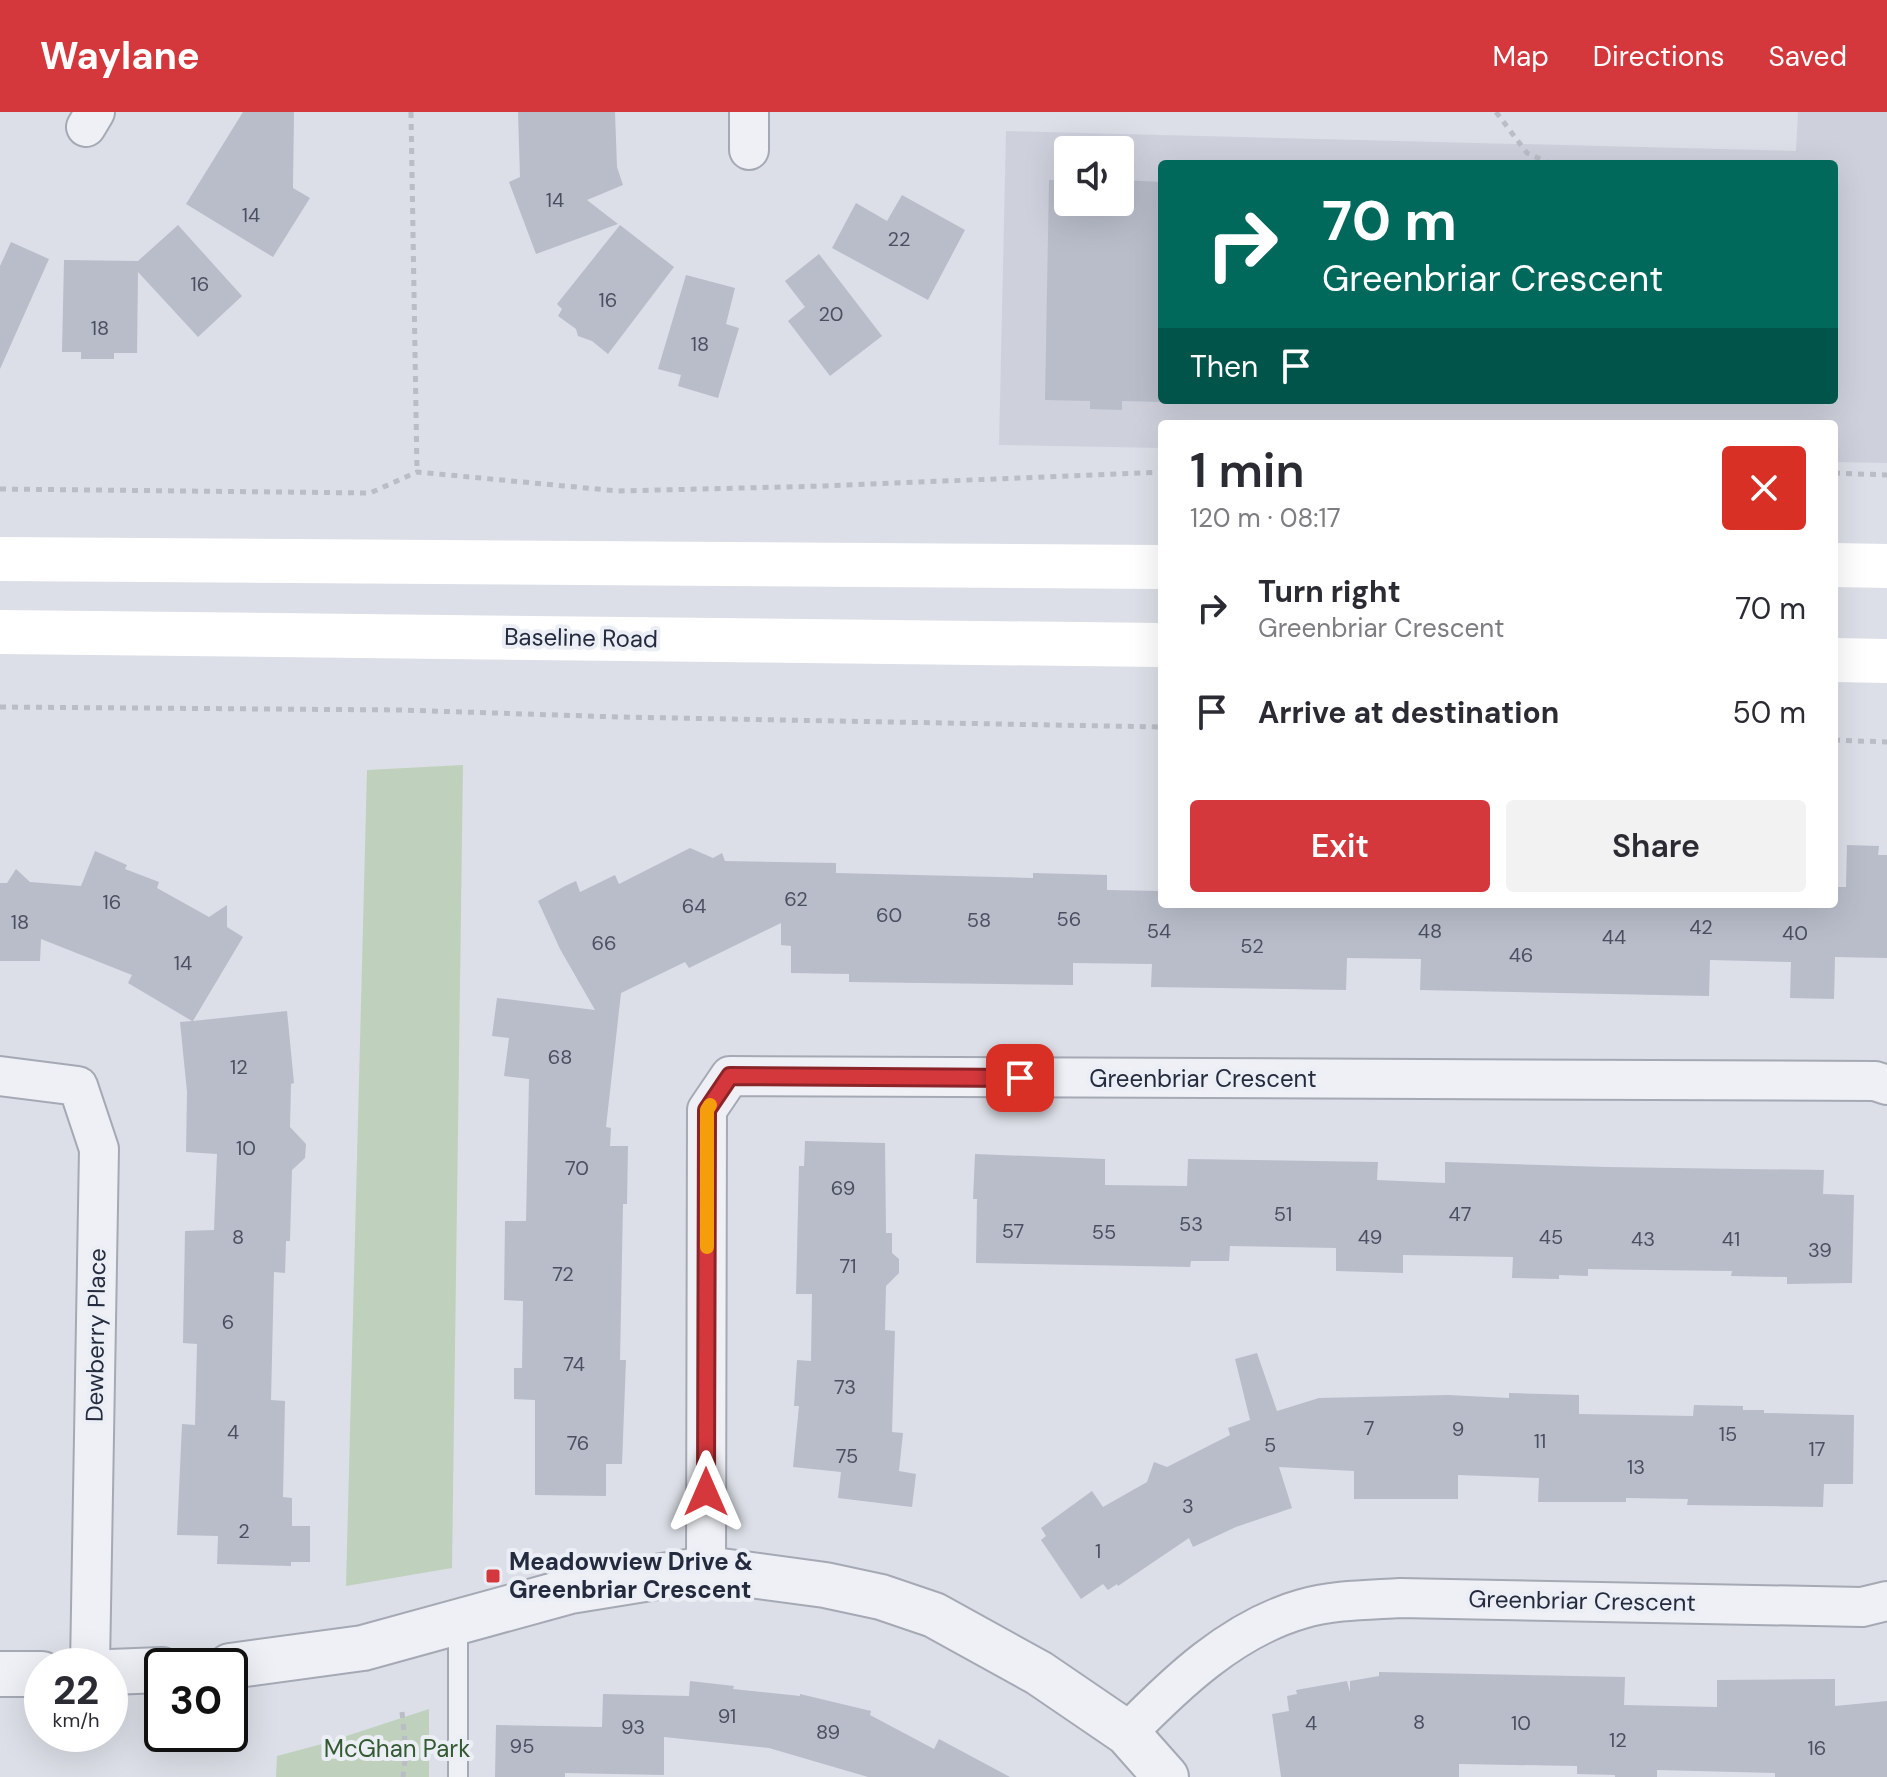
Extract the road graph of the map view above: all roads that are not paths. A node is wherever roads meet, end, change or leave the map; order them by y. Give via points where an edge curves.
1 (749, 112) edge
2 (749, 150) dead end
3 (0, 559) edge
4 (1838, 565) edge
5 (1887, 566) edge
6 (1158, 567) edge
7 (0, 632) edge
8 (1158, 645) edge
9 (1838, 660) edge
10 (1887, 661) edge
11 (0, 1076) edge
12 (1887, 1085) edge
13 (706, 1569) junction
14 (1887, 1601) edge
15 (458, 1621) junction
16 (90, 1648) edge
17 (248, 1664) edge
18 (0, 1674) edge
19 (24, 1674) edge
20 (1127, 1733) junction
21 (458, 1777) edge
22 (1166, 1777) edge

1 - 2 street
3 - 6 main road
4 - 5 main road
7 - 8 main road, Baseline Road
9 - 10 main road
11 - 16 street, Dewberry Place via 78,1086 99,1149
12 - 13 street, Greenbriar Crescent via 730,1076 707,1110
13 - 15 street via 570,1591
13 - 20 street via 825,1585 934,1615 1039,1673
14 - 20 street, Greenbriar Crescent via 1862,1607 1351,1600 1301,1609 1255,1629 1203,1661
15 - 17 street via 363,1648
15 - 21 lane
18 - 19 street
20 - 22 street

